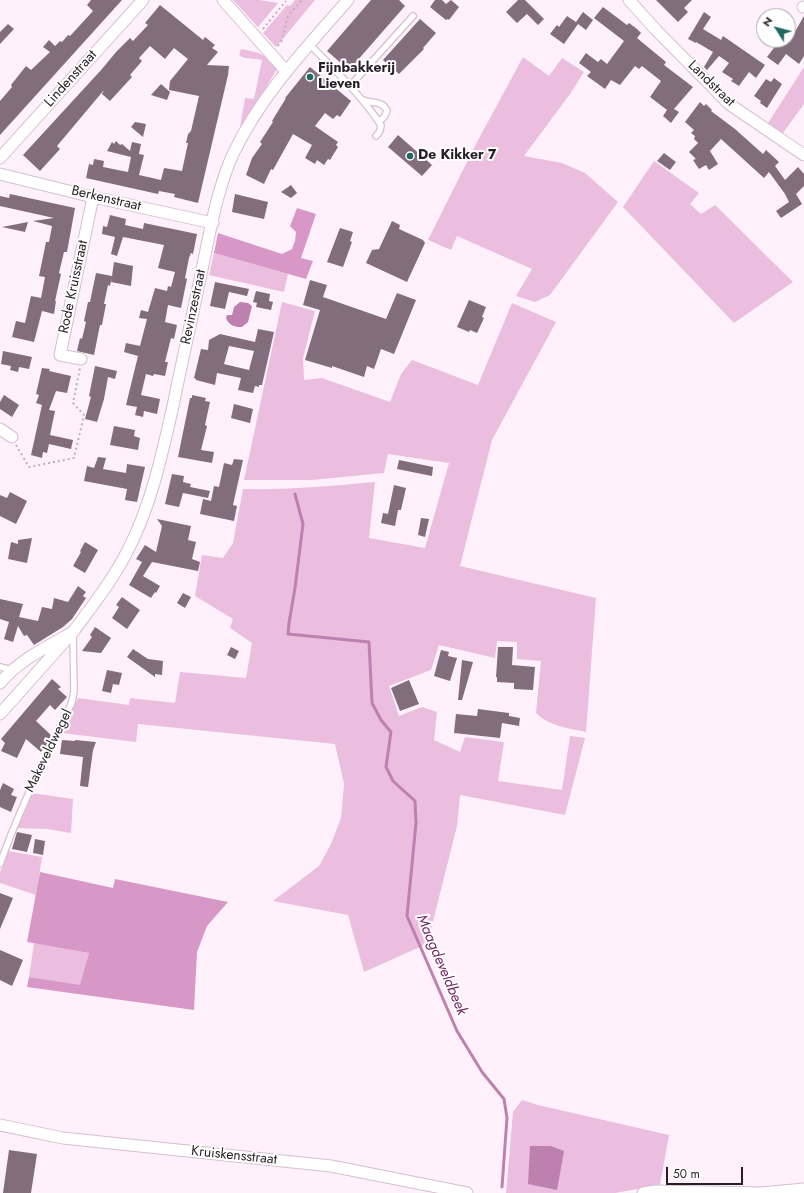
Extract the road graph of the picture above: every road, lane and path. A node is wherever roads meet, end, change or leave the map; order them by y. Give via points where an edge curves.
1 (142, 0) edge
2 (223, 0) edge
3 (302, 0) edge
4 (348, 0) edge
5 (629, 0) edge
6 (286, 1) dead end
7 (413, 16) dead end
8 (256, 37) junction
9 (309, 44) junction
10 (272, 55) junction
11 (286, 71) junction
12 (350, 86) junction
13 (363, 100) junction
14 (378, 121) junction
15 (376, 136) dead end
16 (804, 154) edge
17 (0, 158) edge
18 (0, 174) edge
19 (93, 197) junction
20 (212, 223) junction
21 (81, 359) joint
22 (0, 429) edge
23 (12, 437) joint
24 (73, 632) junction
25 (0, 667) edge
26 (12, 670) junction
27 (0, 683) edge
28 (0, 714) edge
29 (0, 864) edge
30 (0, 1125) edge
31 (804, 1189) edge
32 (467, 1193) edge
33 (643, 1193) edge

1 - 17 street, Lindenstraat
2 - 8 street
3 - 10 path via 288,16 282,40
4 - 9 street, Revinzestraat
5 - 16 street, Landstraat via 729,104
6 - 8 path
7 - 12 lane
8 - 10 street
9 - 11 street, Revinzestraat
9 - 12 lane
10 - 11 street
11 - 20 street, Revinzestraat via 260,106 234,153
12 - 13 lane
13 - 14 lane
13 - 14 lane via 385,106 386,115
14 - 15 lane via 381,125
18 - 19 street, Berkenstraat
19 - 20 street, Berkenstraat
19 - 21 street, Rode Kruisstraat via 60,355
20 - 24 street, Revinzestraat via 164,448 149,500 129,549 114,575
21 - 23 path via 72,403 84,415 74,458 29,467
22 - 23 street
24 - 26 street, Revinzestraat
24 - 28 street, Revinzestraat
24 - 29 lane, Makeveldwegel via 72,702 32,784
25 - 26 lane
26 - 27 street, Revinzestraat
30 - 32 street, Kruiskensstraat via 63,1138 331,1166
31 - 33 street via 761,1193

